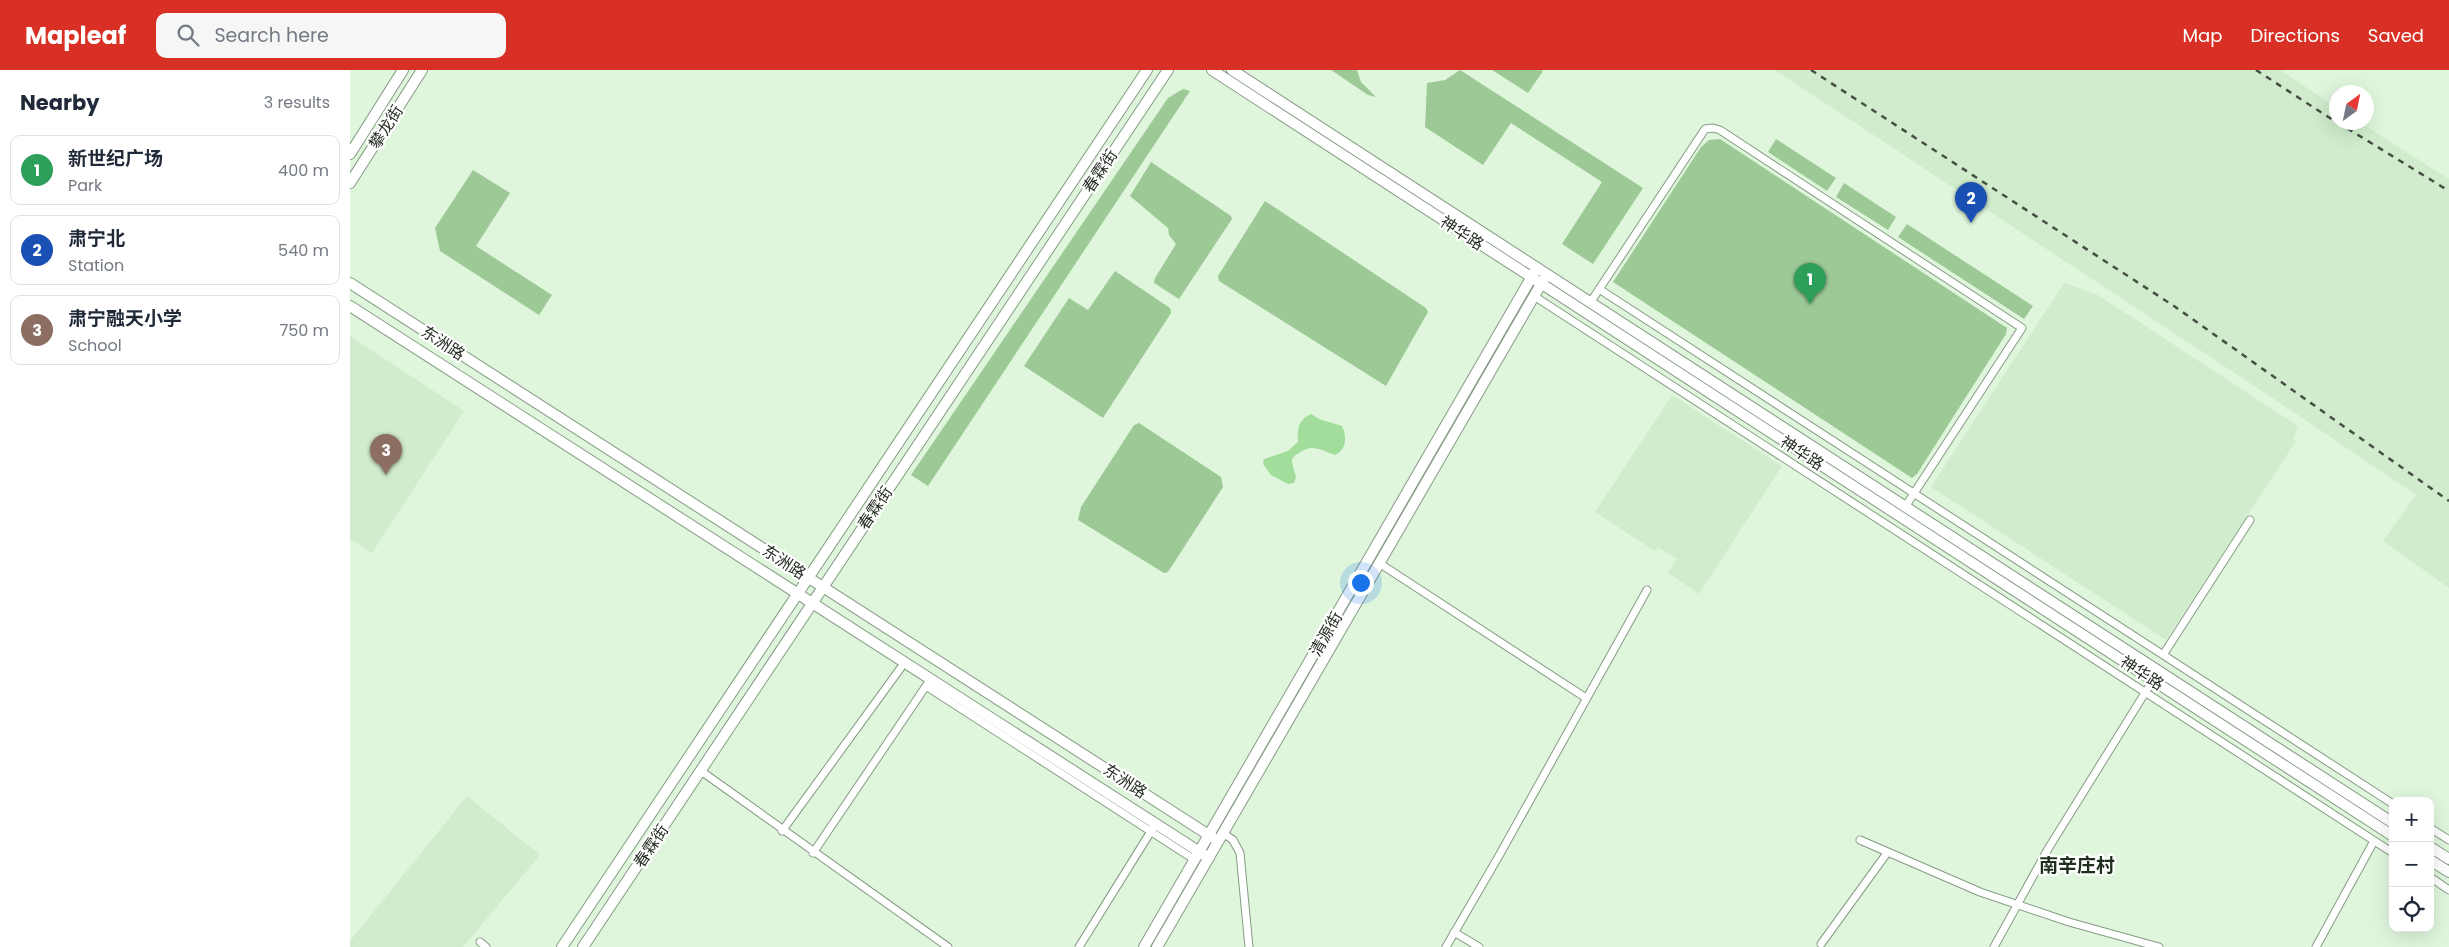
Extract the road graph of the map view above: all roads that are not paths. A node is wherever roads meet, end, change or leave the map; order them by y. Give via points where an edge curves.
1 (403, 70) edge
2 (422, 70) edge
3 (1147, 70) edge
4 (1168, 70) edge
5 (1212, 70) edge
6 (1232, 70) edge
7 (350, 154) edge
8 (350, 183) edge
9 (1537, 268) junction
10 (1532, 278) junction
11 (1544, 279) junction
12 (350, 283) edge
13 (1599, 289) junction
14 (1534, 296) junction
15 (1590, 302) junction
16 (350, 306) edge
17 (1913, 494) junction
18 (1905, 507) junction
19 (2250, 520) dead end
20 (1380, 563) junction
21 (808, 578) junction
22 (823, 587) junction
23 (1647, 590) dead end
24 (798, 594) junction
25 (812, 603) junction
26 (2163, 655) junction
27 (905, 662) junction
28 (2153, 680) junction
29 (928, 683) junction
30 (2145, 692) junction
31 (1586, 698) junction
32 (701, 771) junction
33 (2389, 801) edge
34 (2389, 820) edge
35 (1154, 828) junction
36 (782, 831) junction
37 (2434, 831) edge
38 (2389, 833) edge
39 (1209, 835) junction
40 (1221, 837) junction
41 (1860, 840) dead end
42 (2449, 840) edge
43 (2374, 841) junction
44 (2389, 850) edge
45 (2434, 850) edge
46 (813, 853) junction
47 (1887, 853) junction
48 (1197, 856) junction
49 (1209, 858) junction
50 (2449, 859) edge
51 (2434, 863) edge
52 (2449, 872) edge
53 (2434, 881) edge
54 (2449, 890) edge
55 (2018, 905) junction
56 (1454, 932) junction
57 (1821, 944) dead end
58 (562, 947) edge
59 (583, 947) edge
60 (948, 947) edge
61 (1078, 947) edge
62 (1144, 947) edge
63 (1157, 947) edge
64 (1249, 947) edge
65 (1446, 947) edge
66 (1480, 947) edge
67 (1994, 947) edge
68 (2156, 947) edge
69 (2316, 947) edge

1 - 7 main road, 攀龙街
2 - 8 main road, 攀龙街
3 - 21 main road, 春霖街
4 - 22 main road, 春霖街
5 - 10 main road, 神华路
6 - 9 main road, 神华路
9 - 10 main road, 清源街
9 - 11 main road, 神华路
10 - 11 main road, 神华路
10 - 39 main road, 清源街
11 - 14 main road, 清源街
11 - 15 main road, 神华路
11 - 28 main road, 神华路
12 - 21 main road, 东洲路
13 - 15 street
13 - 17 street
13 - 17 street via 1705,129 1720,130 2022,328
14 - 20 main road, 清源街
14 - 30 street
15 - 18 main road, 神华路
16 - 24 main road, 东洲路
17 - 18 street
17 - 26 street
18 - 34 main road, 神华路
19 - 26 street
20 - 31 street
20 - 40 main road, 清源街
21 - 22 main road, 东洲路
21 - 24 main road, 春霖街
22 - 25 main road, 春霖街
22 - 39 main road, 东洲路
23 - 31 street
24 - 25 main road, 东洲路
24 - 58 main road, 春霖街
25 - 27 main road, 东洲路
25 - 32 main road, 春霖街
26 - 33 street
27 - 29 main road, 东洲路
27 - 36 street
28 - 30 street
28 - 38 main road, 神华路
29 - 35 main road, 东洲路
29 - 46 street
30 - 43 street
30 - 55 street via 2048,849
31 - 56 street
32 - 36 street
32 - 59 main road, 春霖街
35 - 48 main road, 东洲路
35 - 61 street
36 - 46 street
37 - 42 street
39 - 40 main road, 东洲路
39 - 48 main road, 清源街
40 - 49 main road, 清源街
40 - 64 street via 1233,840 1240,853
41 - 47 street
43 - 44 street
43 - 69 street
45 - 50 main road
46 - 60 street
47 - 55 street
47 - 57 street
48 - 49 main road, 东洲路
48 - 62 main road, 清源街
49 - 63 main road, 清源街
51 - 52 main road
53 - 54 street
55 - 67 street
55 - 68 street
56 - 65 street
56 - 66 street

